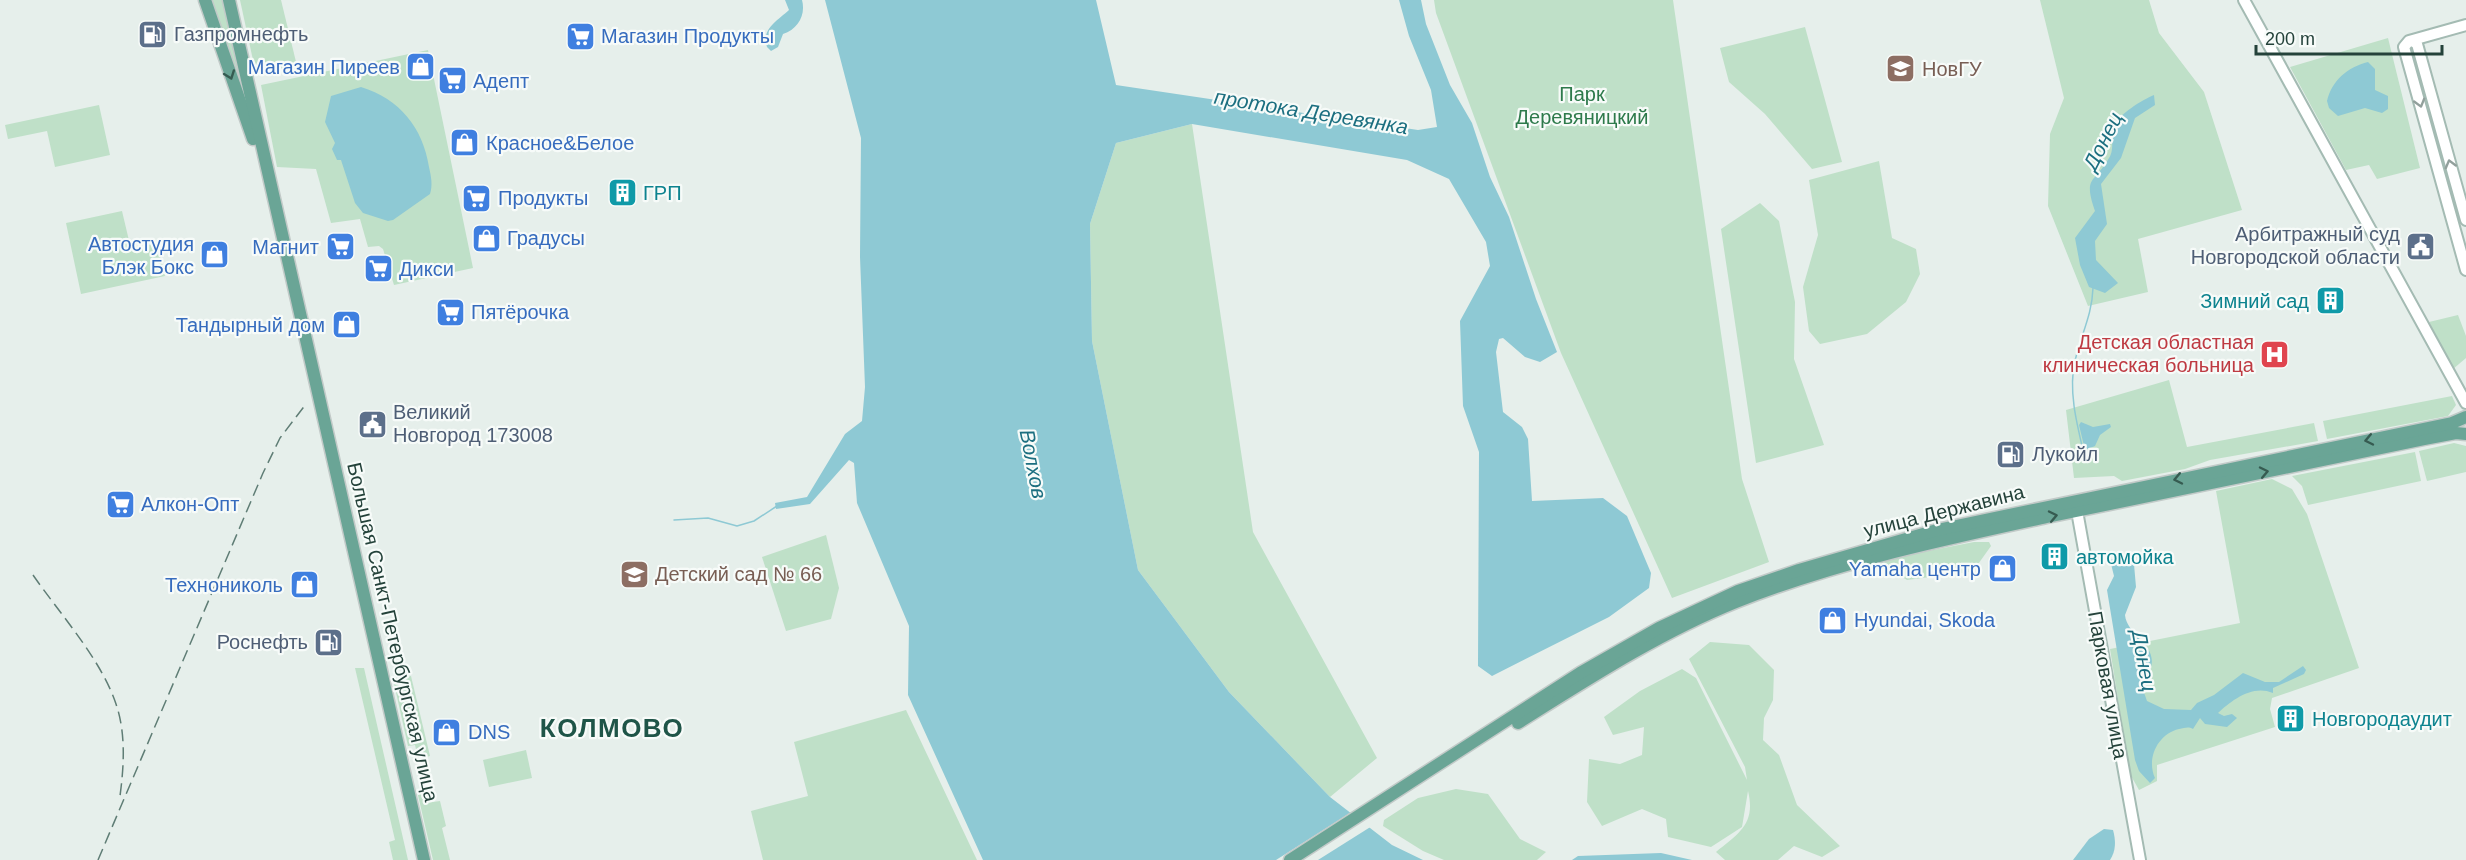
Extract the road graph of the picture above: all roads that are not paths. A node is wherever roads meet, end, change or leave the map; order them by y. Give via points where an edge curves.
1 (205, 0) edge
2 (229, 0) edge
3 (2244, 0) edge
4 (2466, 25) edge
5 (2411, 44) junction
6 (265, 167) junction
7 (2466, 220) edge
8 (2466, 270) edge
9 (2462, 389) edge
10 (2466, 403) edge
11 (2466, 417) edge
12 (2466, 434) edge
13 (2078, 511) junction
14 (1994, 523) junction
15 (1470, 749) junction
16 (424, 860) edge
17 (1290, 860) edge
18 (1304, 860) edge
19 (2140, 860) edge

1 -> 6 main road, Большая Санкт-Петербургская улица
2 - 6 main road, Большая Санкт-Петербургская улица
3 - 9 street
4 - 5 street
7 -> 5 street
5 -> 8 street
6 - 16 main road, Большая Санкт-Петербургская улица
9 - 10 street
11 -> 14 main road, улица Державина
13 -> 12 main road, улица Державина
14 -> 13 main road, улица Державина
13 - 19 street, Парковая улица
14 - 15 main road, улица Державина via 1789,582 1717,610 1628,656
15 - 17 main road
15 - 18 main road

